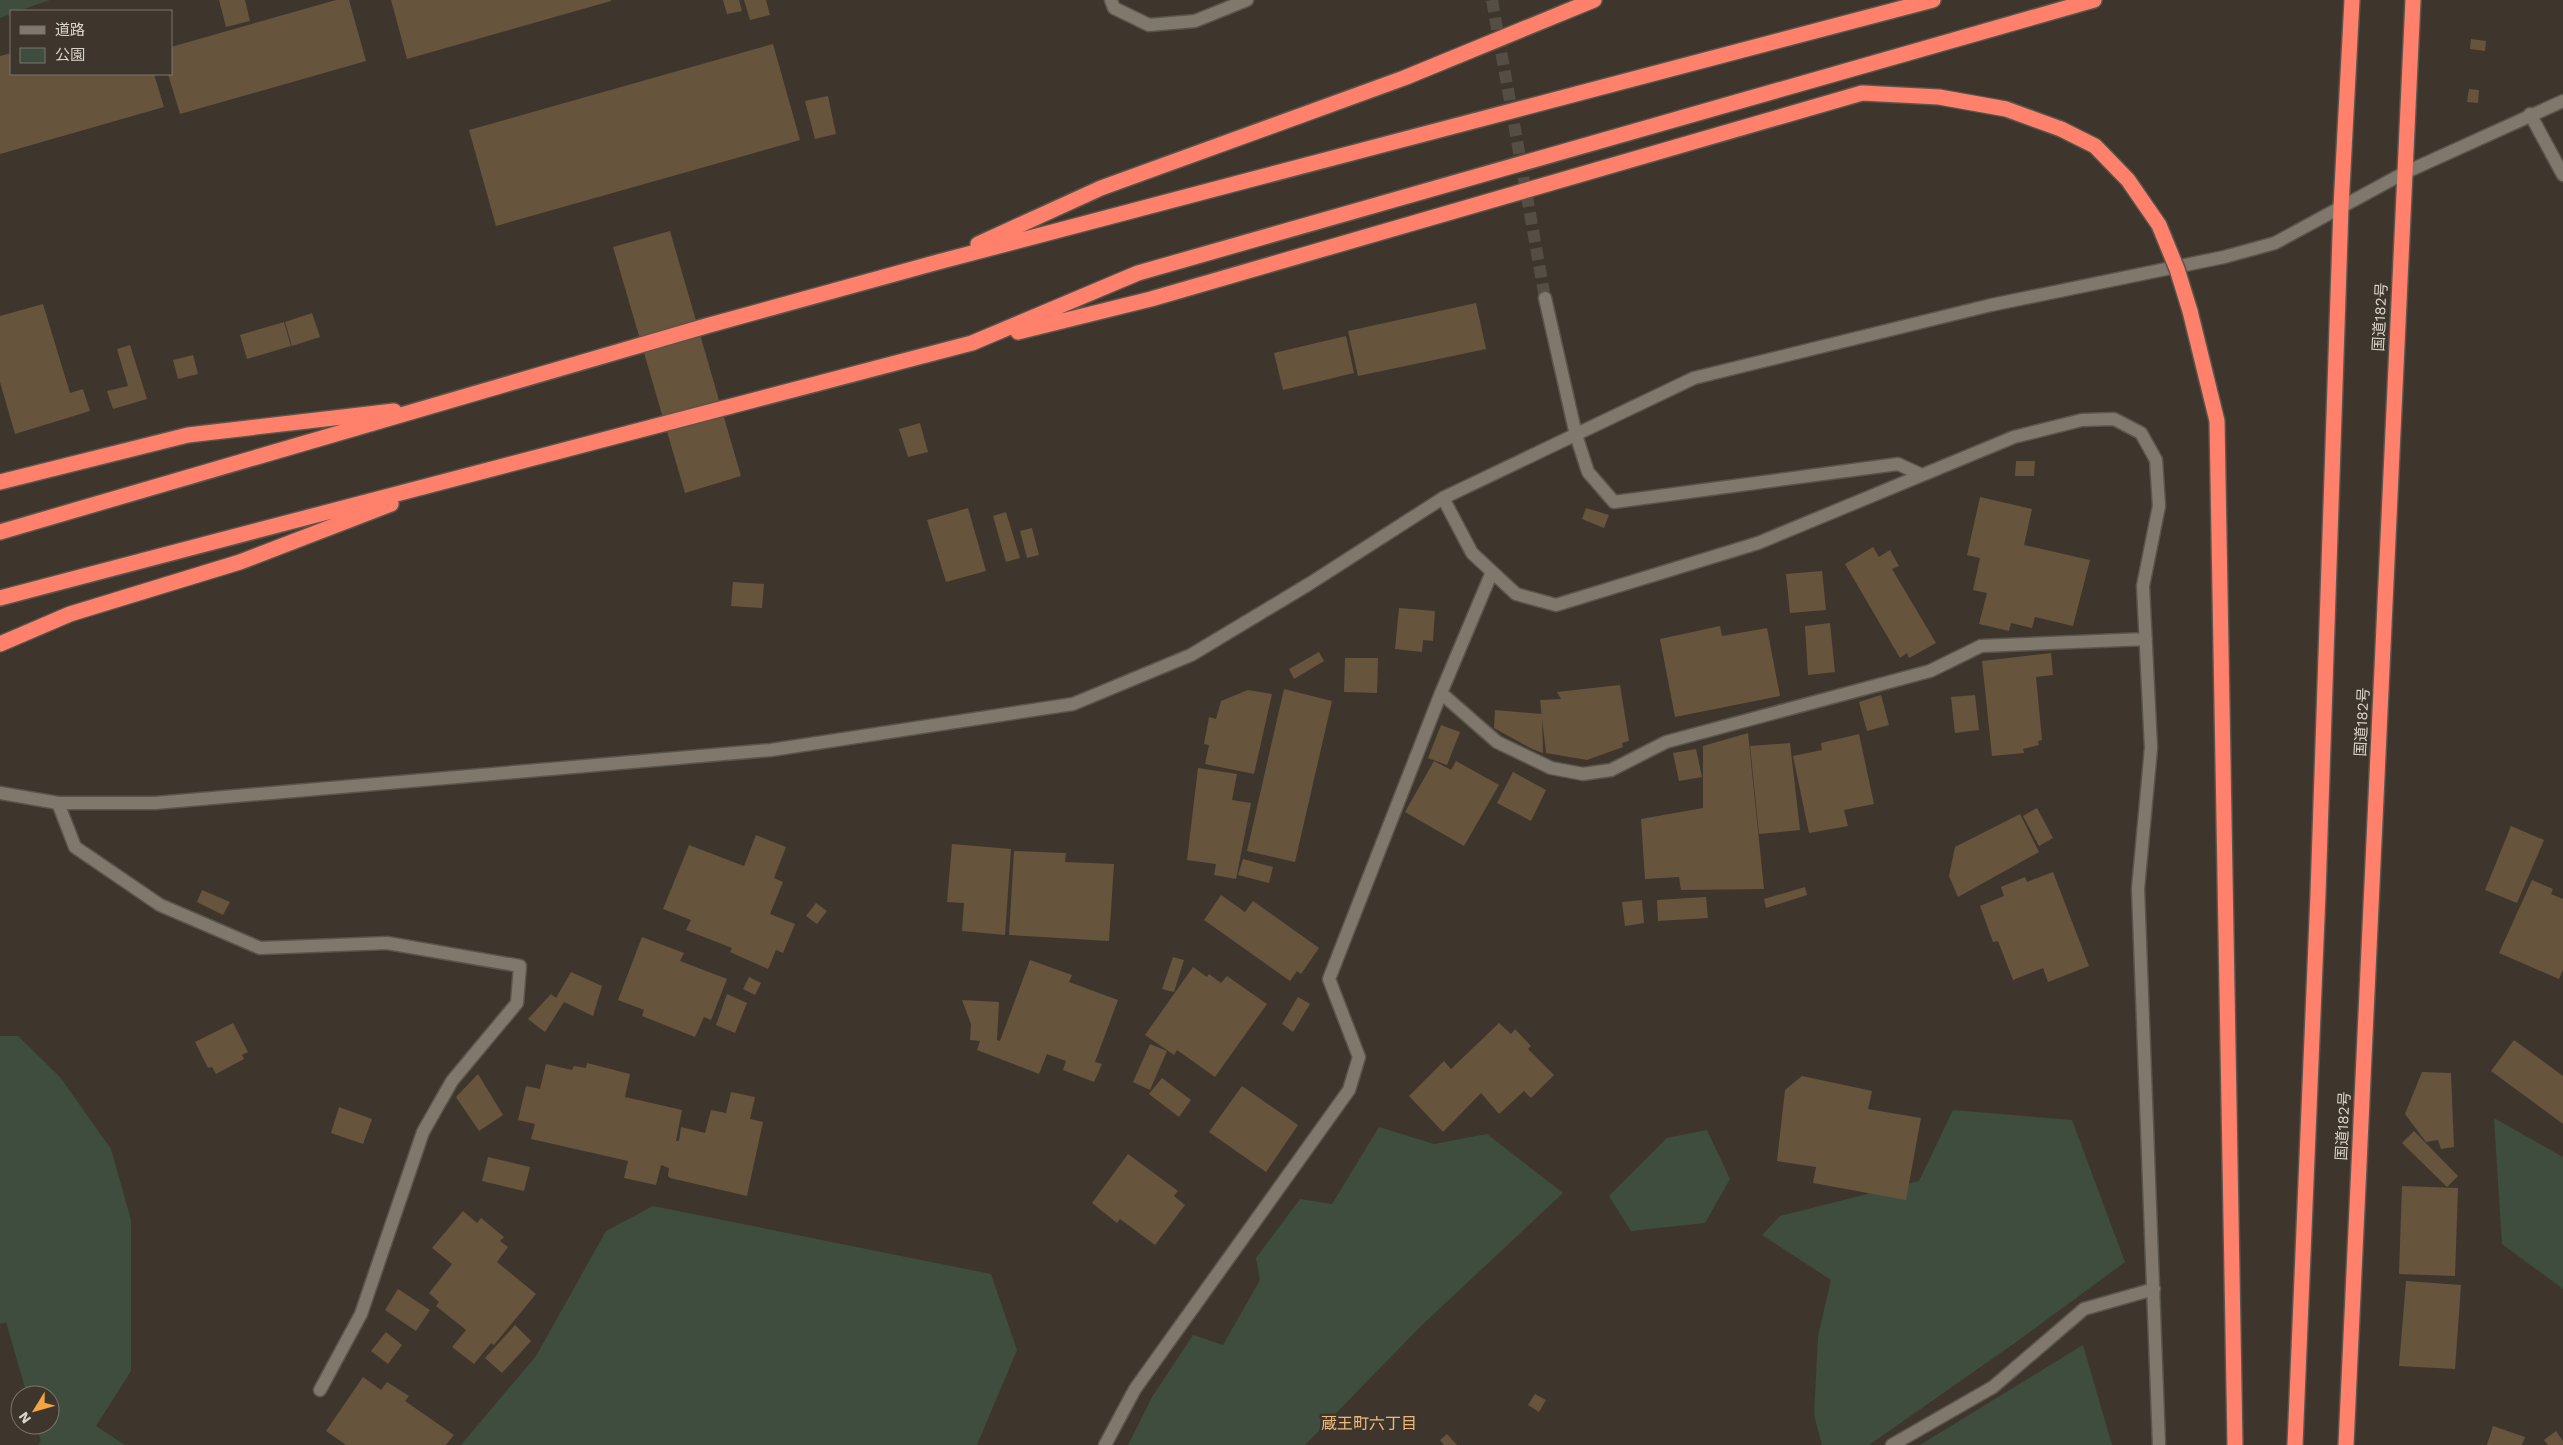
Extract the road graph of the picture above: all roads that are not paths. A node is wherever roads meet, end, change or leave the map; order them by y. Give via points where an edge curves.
1 (1111, 0) edge
2 (1246, 0) edge
3 (1594, 0) edge
4 (1933, 0) edge
5 (2094, 0) edge
6 (2352, 0) edge
7 (2414, 0) edge
8 (2563, 101) edge
9 (2530, 114) junction
10 (2404, 173) junction
11 (2563, 175) edge
12 (2341, 207) junction
13 (938, 262) junction
14 (1545, 298) tunnel mouth
15 (972, 343) junction
16 (437, 406) junction
17 (1576, 435) junction
18 (1922, 475) junction
19 (462, 477) junction
20 (0, 482) edge
21 (1443, 498) junction
22 (0, 532) edge
23 (1492, 572) junction
24 (0, 598) edge
25 (2146, 638) junction
26 (0, 644) edge
27 (1441, 693) junction
28 (0, 793) edge
29 (58, 803) junction
30 (2154, 1289) junction
31 (320, 1390) dead end
32 (1105, 1445) edge
33 (1892, 1445) edge
34 (2159, 1445) edge
35 (2235, 1445) edge
36 (2295, 1445) edge
37 (2346, 1445) edge

1 - 2 street via 1114,8 1149,25 1195,21
3 - 13 highway via 1404,78 1101,188
4 - 13 highway
5 - 15 highway via 1138,273
6 - 12 highway
7 - 10 highway, 国道182号
8 - 9 street
9 - 10 street
9 - 11 street
10 - 12 street
10 - 37 highway, 国道182号
12 - 17 street via 2275,243 2224,257 1991,305 1694,378
12 - 36 highway via 2318,894
13 - 16 highway via 706,326
14 - 17 street
15 - 19 highway
15 - 35 highway, bridge via 1151,299 1862,93 1939,97 2006,109 2096,146 2128,180 2159,225 2190,312 2217,421
16 - 20 highway via 188,435
16 - 22 highway
17 - 18 street via 1588,472 1614,502 1898,464
17 - 21 street
18 - 23 street via 1758,543 1556,605 1516,594
18 - 25 street via 2014,437 2082,420 2114,419 2142,433 2156,460 2159,506 2143,586
19 - 24 highway
19 - 26 highway via 240,562 70,614
21 - 23 street via 1472,553
21 - 29 street via 1310,584 1191,655 1073,704 771,750 155,803
23 - 27 street
25 - 27 street via 1981,646 1930,671 1666,742 1611,770 1583,774 1550,768 1497,742
25 - 30 street via 2151,748 2138,889
27 - 32 street via 1329,979 1359,1056 1349,1090 1135,1388
28 - 29 street
29 - 31 street via 75,847 160,906 260,948 387,943 520,966 517,1004 452,1081 424,1132 361,1314
30 - 33 street via 2084,1309 1993,1387
30 - 34 street

